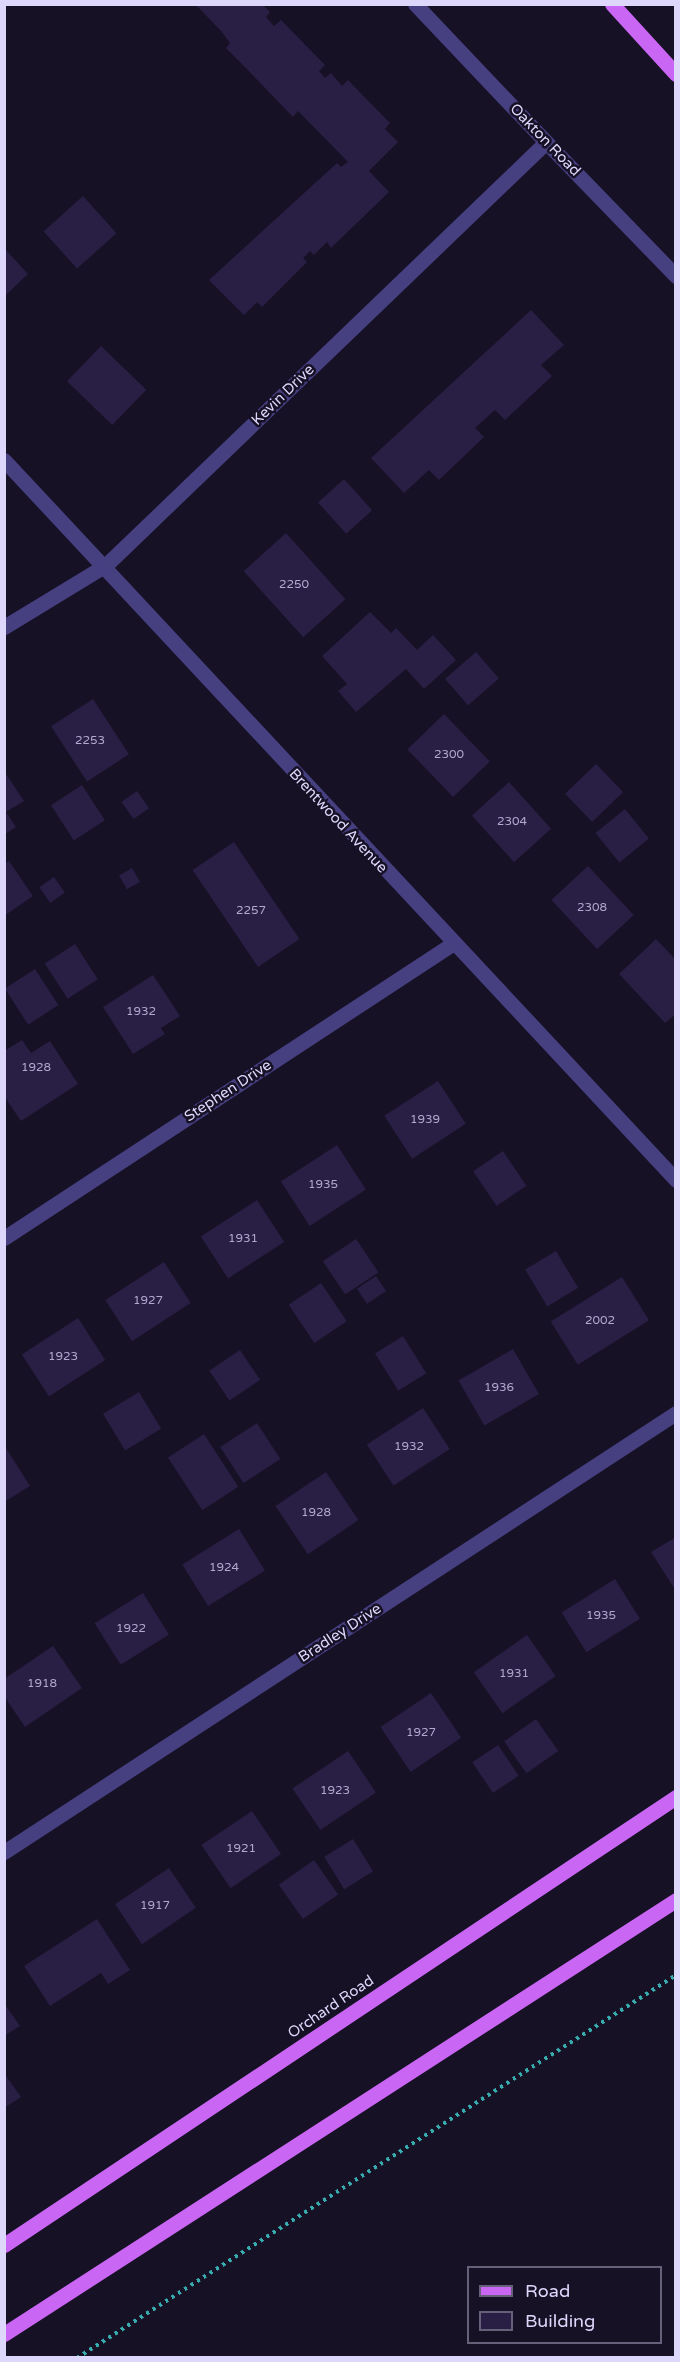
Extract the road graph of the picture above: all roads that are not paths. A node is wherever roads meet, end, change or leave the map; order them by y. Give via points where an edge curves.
1 (415, 4) edge
2 (612, 4) edge
3 (675, 74) edge
4 (546, 142) junction
5 (675, 276) edge
6 (4, 460) edge
7 (106, 565) junction
8 (4, 627) edge
9 (452, 944) junction
10 (675, 1180) edge
11 (4, 1238) edge
12 (675, 1413) edge
13 (675, 1797) edge
14 (4, 1852) edge
15 (675, 1900) edge
16 (4, 2245) edge
17 (4, 2334) edge

1 - 4 street, Oakton Road
2 - 3 main road
4 - 5 street, Oakton Road
4 - 7 street, Kevin Drive
6 - 7 street, Brentwood Avenue
7 - 8 street, Kevin Drive
7 - 9 street, Brentwood Avenue via 136,605
9 - 10 street, Brentwood Avenue
9 - 11 street, Stephen Drive
12 - 14 street, Bradley Drive
13 - 16 main road, Orchard Road
15 - 17 main road

